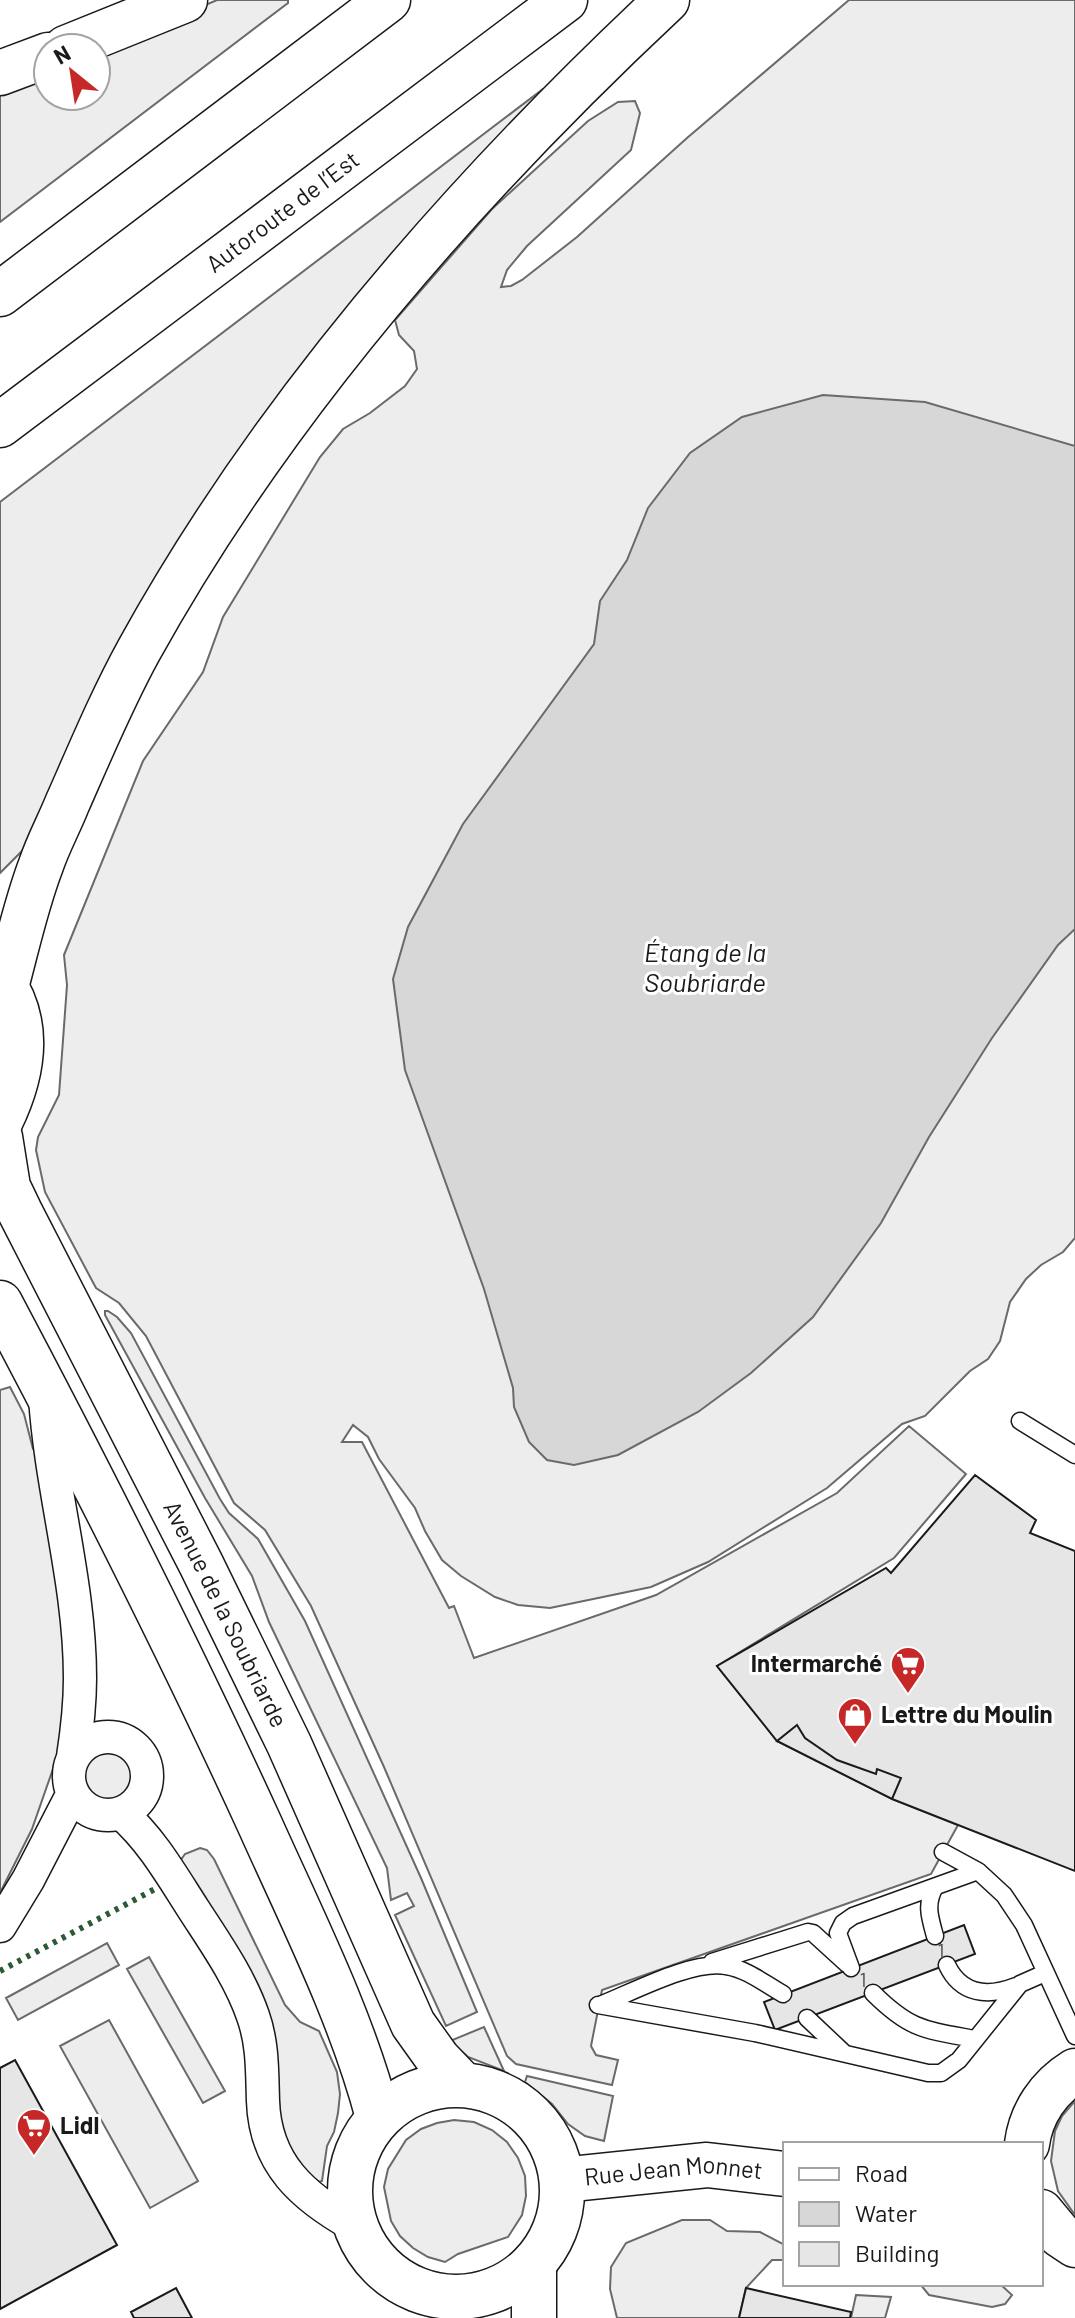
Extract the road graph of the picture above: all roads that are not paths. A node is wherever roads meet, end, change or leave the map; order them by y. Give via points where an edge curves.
1 (185, 0) edge
2 (388, 0) edge
3 (565, 0) edge
4 (667, 0) edge
5 (106, 32) edge
6 (32, 61) edge
7 (0, 73) edge
8 (0, 294) edge
9 (0, 425) edge
10 (3, 983) edge
11 (0, 1122) edge
12 (0, 1137) edge
13 (0, 1303) edge
14 (44, 1386) junction
15 (1020, 1421) dead end
16 (1075, 1455) edge
17 (73, 1757) junction
18 (73, 1793) junction
19 (121, 1813) junction
20 (943, 1852) dead end
21 (978, 1871) junction
22 (935, 1887) junction
23 (0, 1926) edge
24 (935, 1936) dead end
25 (947, 1965) dead end
26 (691, 1969) junction
27 (1045, 1973) junction
28 (1020, 1984) junction
29 (873, 1993) dead end
30 (783, 1994) dead end
31 (807, 2018) dead end
32 (1075, 2036) edge
33 (975, 2039) junction
34 (844, 2053) junction
35 (1075, 2071) edge
36 (462, 2084) junction
37 (378, 2117) junction
38 (1028, 2142) edge
39 (783, 2174) edge
40 (562, 2180) junction
41 (1043, 2214) edge
42 (355, 2226) junction
43 (1075, 2245) edge
44 (534, 2263) junction
45 (452, 2308) edge
46 (534, 2318) edge

1 - 5 main road
2 - 8 main road
3 - 9 main road, Autoroute de l’Est
4 - 10 main road via 529,134 433,240 265,452 137,653 41,864
6 - 7 main road
10 - 11 main road via 19,1020 22,1056 15,1092
12 - 36 main road, Avenue de la Soubriarde via 14,1200 289,1744 407,2011 438,2059
13 - 14 main road via 16,1348
14 - 17 street via 48,1444 77,1621 80,1677
14 - 37 main road via 132,1554 341,2003
15 - 16 lane
17 - 18 street
17 - 19 street via 91,1740 104,1737 117,1737 138,1750 148,1773 147,1786
18 - 19 street via 99,1814
18 - 23 street
19 - 42 street via 163,1861 245,1997 260,2043 263,2105 275,2154 307,2196
20 - 21 lane
21 - 22 lane
21 - 27 lane via 1004,1895 1024,1925
22 - 24 lane via 928,1911
22 - 26 lane via 843,1923 838,1933 851,1968 808,1932
25 - 28 lane via 965,1988 999,1993
26 - 30 lane via 723,1965 743,1970
26 - 34 lane via 598,2005
27 - 28 lane
27 - 32 lane
28 - 33 lane
29 - 33 lane via 909,2024
31 - 34 lane
33 - 34 lane via 941,2073
35 - 38 main road via 1059,2081 1038,2108
36 - 37 main road via 432,2087 403,2098
36 - 40 main road via 492,2090 540,2124 555,2151
37 - 42 main road via 364,2136 350,2180
39 - 40 main road, Rue Jean Monnet via 707,2165
40 - 44 main road via 557,2224
41 - 43 main road
42 - 45 main road via 369,2252 390,2274
44 - 45 main road via 509,2283
44 - 46 main road

